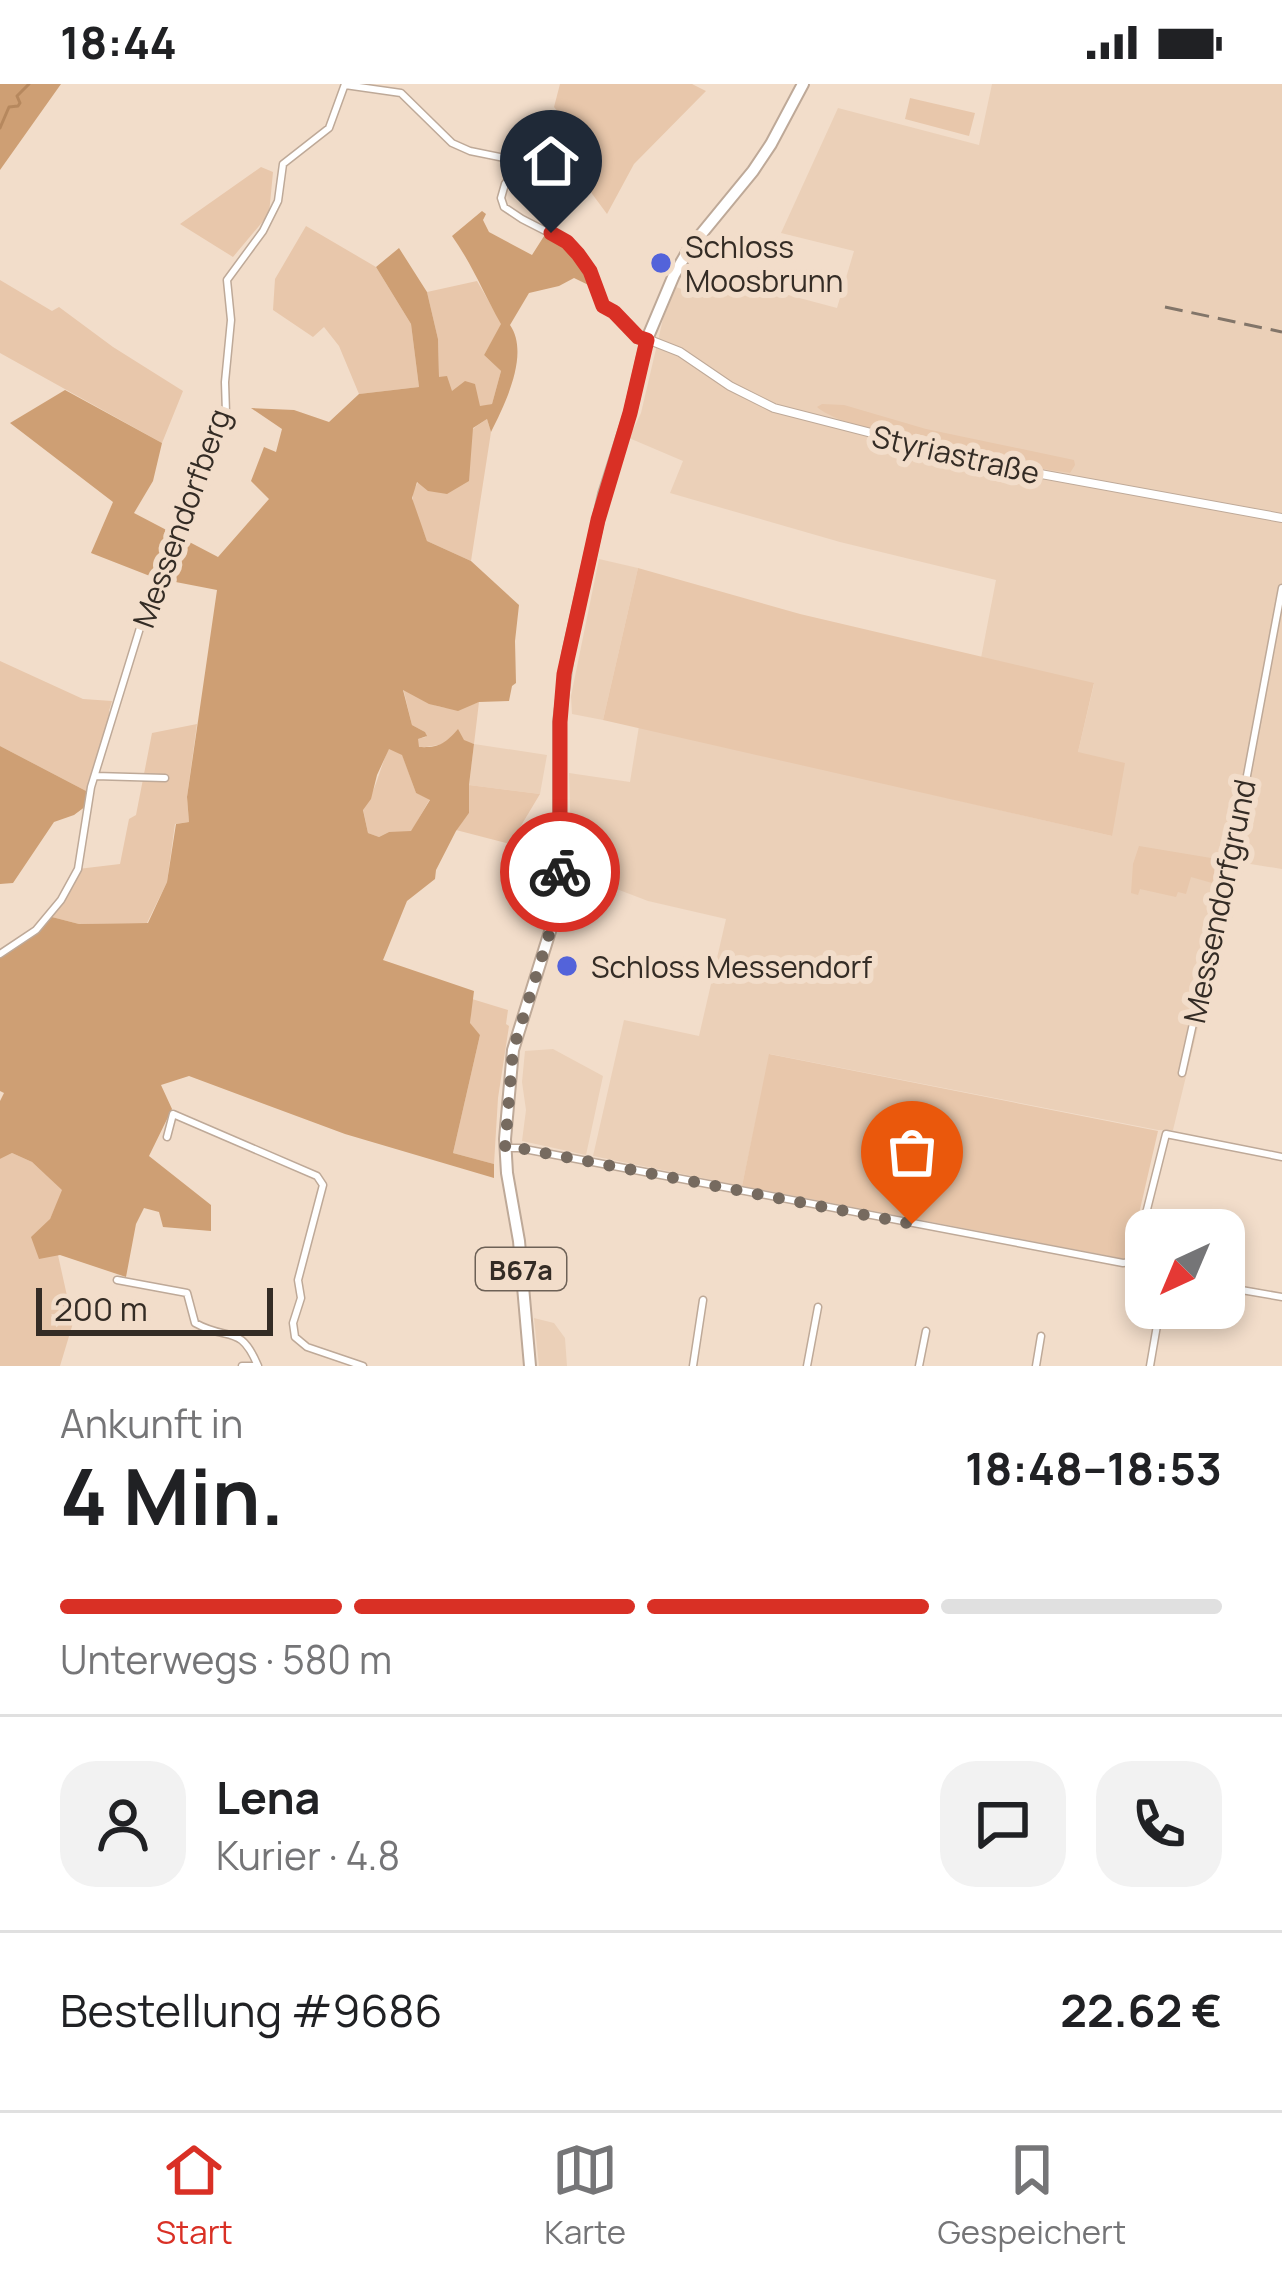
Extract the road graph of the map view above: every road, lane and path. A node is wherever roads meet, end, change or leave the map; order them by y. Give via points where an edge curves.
1 (345, 84) edge
2 (803, 84) edge
3 (647, 340) junction
4 (1282, 518) edge
5 (1282, 588) edge
6 (95, 776) junction
7 (165, 778) dead end
8 (0, 954) edge
9 (1182, 1073) dead end
10 (167, 1137) dead end
11 (505, 1148) junction
12 (1282, 1157) edge
13 (1148, 1209) edge
14 (1125, 1262) edge
15 (117, 1280) dead end
16 (1245, 1291) edge
17 (1282, 1297) edge
18 (703, 1300) dead end
19 (818, 1307) dead end
20 (1156, 1329) edge
21 (926, 1331) dead end
22 (1041, 1336) dead end
23 (242, 1366) edge
24 (363, 1366) edge
25 (530, 1366) edge
26 (693, 1366) edge
27 (806, 1366) edge
28 (919, 1366) edge
29 (1036, 1366) edge
30 (1150, 1366) edge

1 - 3 street via 401,93 452,143 514,160 504,207 567,242 590,271 600,302
1 - 6 street, Messendorfberg via 329,128 283,164 271,216 226,280 226,413 160,563
2 - 3 main road, B67a via 753,171 689,249
3 - 4 street, Styriastraße via 774,408 1008,468
3 - 11 main road, B67a via 568,654 559,894 513,1050
5 - 9 street, Messendorfgrund
6 - 7 street
6 - 8 street, Messendorfberg via 78,869 62,900
10 - 24 street via 173,1114 317,1177 323,1185 298,1280 295,1337
11 - 14 street
11 - 25 main road, B67a
12 - 13 street via 1166,1134
15 - 23 street via 188,1293 195,1323 248,1344 258,1366
16 - 17 street
18 - 26 street
19 - 27 street
20 - 30 street
21 - 28 street
22 - 29 street

